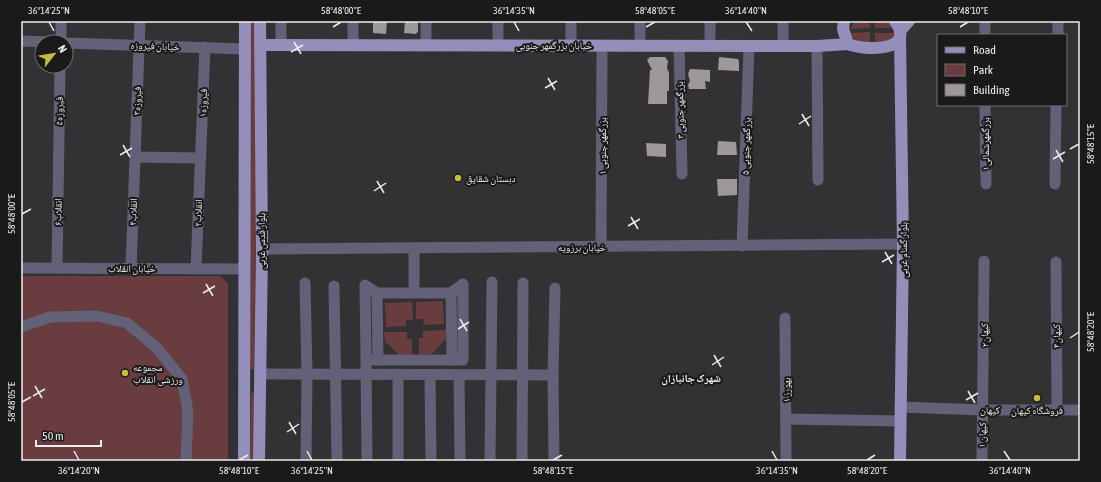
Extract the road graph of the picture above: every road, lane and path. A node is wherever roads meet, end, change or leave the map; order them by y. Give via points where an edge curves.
1 (61, 21) edge
2 (140, 21) edge
3 (245, 21) edge
4 (260, 21) edge
5 (281, 21) edge
6 (353, 21) edge
7 (426, 21) edge
8 (498, 21) edge
9 (571, 21) edge
10 (640, 21) edge
11 (710, 21) edge
12 (783, 21) edge
13 (844, 21) edge
14 (909, 21) edge
15 (985, 21) edge
16 (1058, 21) edge
17 (899, 30) edge
18 (61, 34) edge
19 (985, 34) edge
20 (1058, 34) edge
21 (21, 41) edge
22 (34, 41) edge
23 (74, 43) edge
24 (848, 44) junction
25 (139, 45) junction
26 (260, 45) junction
27 (281, 45) junction
28 (353, 45) junction
29 (426, 45) junction
30 (498, 45) junction
31 (571, 45) junction
32 (640, 45) junction
33 (602, 46) junction
34 (679, 46) junction
35 (710, 46) junction
36 (749, 46) junction
37 (783, 46) junction
38 (817, 46) junction
39 (205, 48) junction
40 (245, 49) junction
41 (60, 74) edge
42 (985, 106) edge
43 (1056, 106) edge
44 (59, 155) joint
45 (135, 157) junction
46 (200, 158) junction
47 (682, 174) dead end
48 (818, 180) dead end
49 (986, 184) dead end
50 (1055, 184) dead end
51 (903, 244) junction
52 (742, 246) junction
53 (601, 247) junction
54 (414, 248) junction
55 (262, 249) junction
56 (984, 261) dead end
57 (1056, 262) dead end
58 (21, 268) edge
59 (57, 268) junction
60 (131, 268) junction
61 (196, 269) junction
62 (244, 269) junction
63 (492, 282) dead end
64 (305, 283) dead end
65 (523, 283) dead end
66 (334, 286) dead end
67 (555, 288) dead end
68 (377, 293) junction
69 (414, 293) junction
70 (786, 318) dead end
71 (21, 328) edge
72 (366, 360) junction
73 (378, 360) junction
74 (336, 374) junction
75 (366, 374) junction
76 (398, 374) junction
77 (430, 374) junction
78 (307, 375) junction
79 (459, 375) junction
80 (491, 375) junction
81 (523, 375) junction
82 (553, 375) junction
83 (260, 378) junction
84 (244, 383) junction
85 (900, 407) junction
86 (983, 410) junction
87 (1057, 410) junction
88 (1080, 410) edge
89 (786, 419) junction
90 (900, 421) junction
91 (186, 461) edge
92 (244, 461) edge
93 (259, 461) edge
94 (306, 461) edge
95 (337, 461) edge
96 (367, 461) edge
97 (398, 461) edge
98 (430, 461) edge
99 (460, 461) edge
100 (490, 461) edge
101 (522, 461) edge
102 (554, 461) edge
103 (786, 461) edge
104 (900, 461) edge
105 (982, 461) edge

1 - 18 street
2 - 25 street, فیروزه۳
3 - 40 main road, بلوار قدس غربی
4 - 26 main road, بلوار قدس غربی
5 - 27 street
6 - 28 street
7 - 29 street
8 - 30 street
9 - 31 street
10 - 32 street
11 - 35 street
12 - 37 street
13 - 24 main road via 843,29
14 - 17 main road, خیابان بزرگمهر جنوبی
15 - 19 street
16 - 20 street
17 - 24 main road, خیابان بزرگمهر جنوبی via 894,44 886,47 866,48
17 - 51 main road, بلوار گمنام غربی
21 - 22 street
23 - 25 street, خیابان فیروزه
24 - 38 main road, خیابان بزرگمهر جنوبی
25 - 39 street, خیابان فیروزه
25 - 45 street, فیروزه۳
26 - 27 main road, خیابان بزرگمهر جنوبی
26 - 55 main road, بلوار قدس غربی
27 - 28 main road, خیابان بزرگمهر جنوبی
28 - 29 main road, خیابان بزرگمهر جنوبی
29 - 30 main road, خیابان بزرگمهر جنوبی
30 - 31 main road, خیابان بزرگمهر جنوبی
31 - 33 main road, خیابان بزرگمهر جنوبی
32 - 33 main road, خیابان بزرگمهر جنوبی
32 - 34 main road, خیابان بزرگمهر جنوبی
33 - 53 street, بزرگمهر جنوبی ۱
34 - 35 main road, خیابان بزرگمهر جنوبی
34 - 47 street, بزرگمهر جنوبی ۳
35 - 36 main road, خیابان بزرگمهر جنوبی
36 - 37 main road, خیابان بزرگمهر جنوبی
36 - 52 street, بزرگمهر جنوبی ۵
37 - 38 main road, خیابان بزرگمهر جنوبی
38 - 48 street
39 - 40 street, خیابان فیروزه
39 - 46 street, فیروزه۱
40 - 62 main road, بلوار قدس غربی
41 - 44 street, فیروزه۵
42 - 49 street, بزرگمهرشمالی۱
43 - 50 street
44 - 59 street, انقلاب۶
45 - 46 street
45 - 60 street, انقلاب۴
46 - 61 street, انقلاب۲
51 - 52 street, خیابان برزویه
51 - 85 main road, بلوار گمنام غربی
52 - 53 street, خیابان برزویه
53 - 54 street, خیابان برزویه
54 - 55 street, خیابان برزویه
54 - 69 street
55 - 83 main road, بلوار قدس غربی
56 - 86 street, کیهان۲
57 - 87 street, کیهان۴
58 - 59 street, خیابان انقلاب
59 - 60 street, خیابان انقلاب
60 - 61 street, خیابان انقلاب
61 - 62 street, خیابان انقلاب
62 - 84 main road, بلوار قدس غربی
63 - 80 street
64 - 78 street
65 - 81 street
66 - 74 street
67 - 82 street
68 - 69 street
68 - 72 street via 366,285
68 - 73 street
69 - 73 street via 451,293 452,360
70 - 89 street, بهورز ۱
71 - 91 street via 50,317 97,316 127,323 157,348 182,379 188,412
72 - 73 street
72 - 75 street
74 - 75 street
74 - 78 street
74 - 95 street
75 - 76 street
75 - 96 street
76 - 77 street
76 - 97 street
77 - 79 street
77 - 98 street
78 - 83 street
78 - 94 street
79 - 80 street
79 - 99 street
80 - 81 street
80 - 100 street
81 - 82 street
81 - 101 street
82 - 102 street
83 - 84 main road
83 - 93 main road, بلوار قدس غربی
84 - 92 main road, بلوار قدس غربی
85 - 86 street, کیهان
85 - 90 main road, بلوار گمنام غربی
86 - 87 street, کیهان
86 - 105 street, کیهان ۱
87 - 88 street, کیهان
89 - 90 street
89 - 103 street, بهورز ۱
90 - 104 main road, بلوار گمنام غربی

